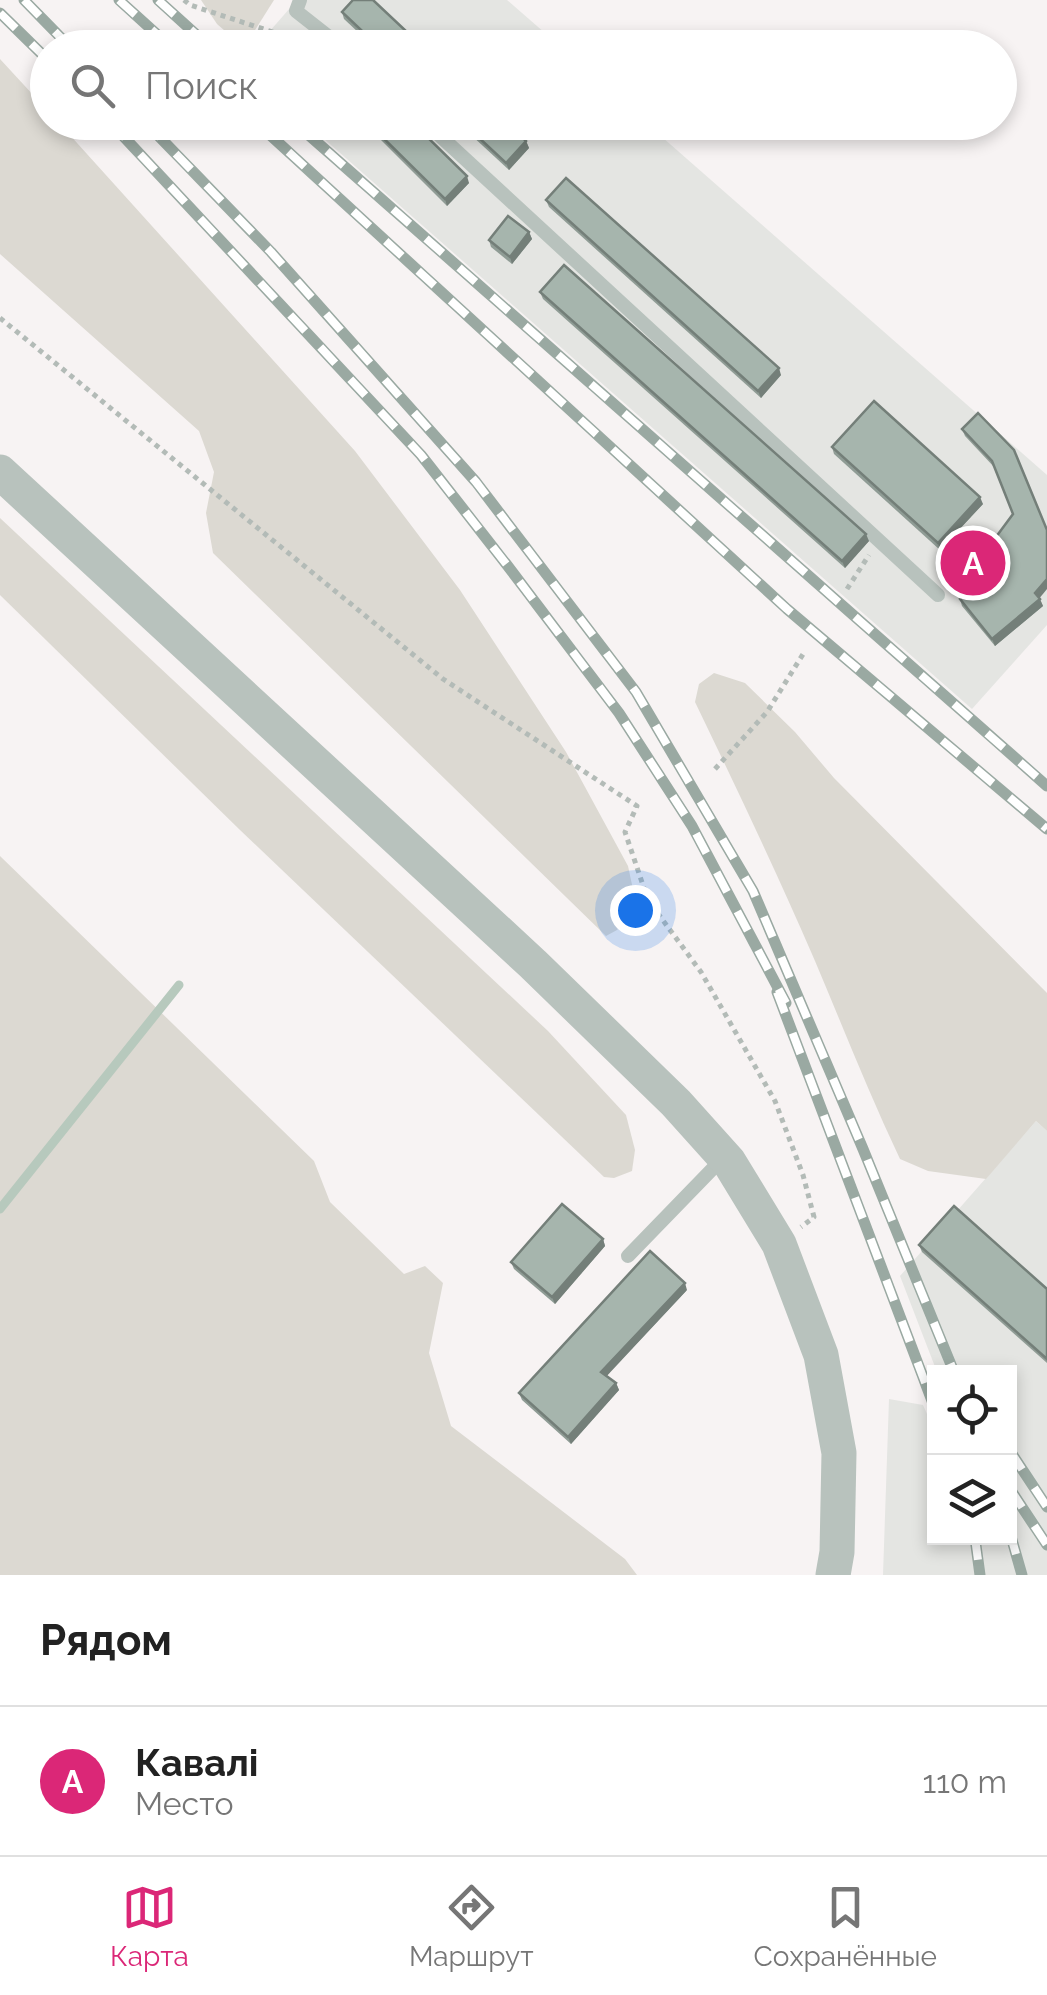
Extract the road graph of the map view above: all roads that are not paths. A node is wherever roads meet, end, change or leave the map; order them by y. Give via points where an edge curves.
1 (300, 0) edge
2 (321, 30) edge
3 (444, 140) edge
4 (0, 472) edge
5 (938, 595) dead end
6 (724, 1156) junction
7 (628, 1256) dead end
8 (833, 1575) edge

1 - 2 lane via 296,10
3 - 5 lane
4 - 6 street via 532,964
6 - 7 lane
6 - 8 street via 778,1244 821,1355 839,1453

